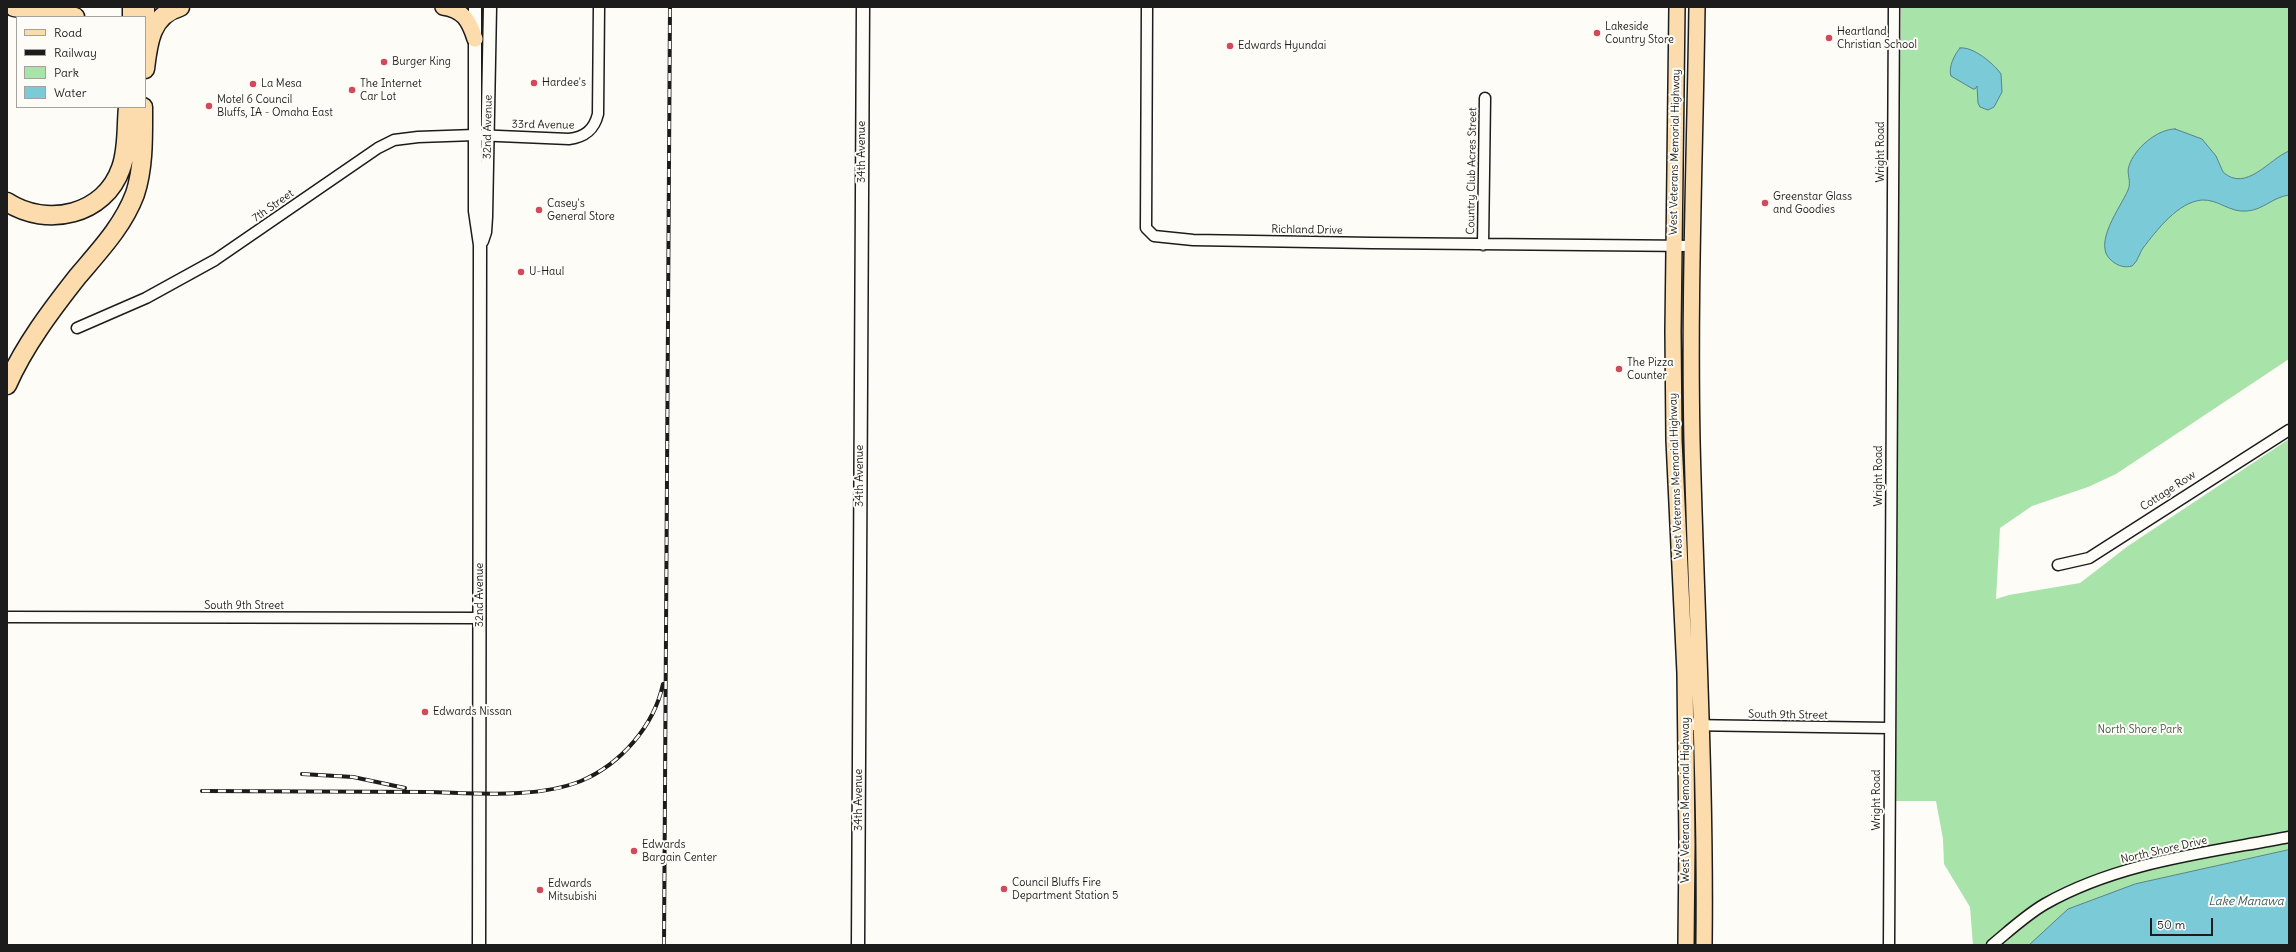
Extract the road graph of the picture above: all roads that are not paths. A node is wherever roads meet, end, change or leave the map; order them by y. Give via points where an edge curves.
1 (14, 7) edge
2 (180, 7) edge
3 (443, 7) edge
4 (475, 7) edge
5 (490, 7) edge
6 (599, 7) edge
7 (863, 7) edge
8 (1147, 7) edge
9 (1677, 7) edge
10 (1696, 7) edge
11 (1894, 7) edge
12 (68, 16) edge
13 (475, 38) junction
14 (146, 63) edge
15 (1485, 98) dead end
16 (128, 108) edge
17 (143, 108) edge
18 (476, 135) junction
19 (488, 136) junction
20 (7, 202) edge
21 (1483, 245) junction
22 (480, 246) junction
23 (1674, 246) junction
24 (1693, 246) junction
25 (77, 328) dead end
26 (7, 385) edge
27 (2289, 430) edge
28 (2058, 565) dead end
29 (7, 617) edge
30 (480, 618) junction
31 (1686, 725) junction
32 (1702, 725) junction
33 (1889, 728) junction
34 (2289, 837) edge
35 (479, 945) edge
36 (858, 945) edge
37 (1686, 945) edge
38 (1704, 945) edge
39 (1889, 945) edge
40 (1992, 945) edge

1 - 12 highway
2 - 14 highway via 158,19 151,35
3 - 13 main road via 464,15 471,25
4 - 13 street, 32nd Avenue
5 - 19 street, 32nd Avenue
6 - 19 street, 33rd Avenue via 598,114 594,126 584,136 569,140
7 - 36 street, 34th Avenue
8 - 21 street, Richland Drive via 1146,228 1150,233 1165,238 1193,240
9 - 23 main road, West Veterans Memorial Highway
10 - 24 main road, West Veterans Memorial Highway
11 - 33 street, Wright Road
13 - 18 street, 32nd Avenue
15 - 21 street, Country Club Acres Street
16 - 20 highway via 124,159 115,181 102,197 81,210 50,216 26,212
17 - 26 highway via 142,154 138,182 128,210 119,226 54,306
18 - 19 street, 7th Street
18 - 22 street, 32nd Avenue via 475,211
18 - 25 street, 7th Street via 402,138 387,143 215,260 146,298
19 - 22 street, 32nd Avenue via 485,232
21 - 23 street, Richland Drive
22 - 30 street, 32nd Avenue
23 - 24 street, Richland Drive
23 - 31 main road, West Veterans Memorial Highway via 1674,440
24 - 32 main road, West Veterans Memorial Highway via 1692,440
27 - 28 street, Cottage Row via 2089,558
29 - 30 street, South 9th Street
30 - 35 street, 32nd Avenue
31 - 32 street, South 9th Street
31 - 37 main road, West Veterans Memorial Highway
32 - 33 street, South 9th Street
32 - 38 main road, West Veterans Memorial Highway
33 - 39 street, Wright Road
34 - 40 street, North Shore Drive via 2140,866 2101,879 2045,904

